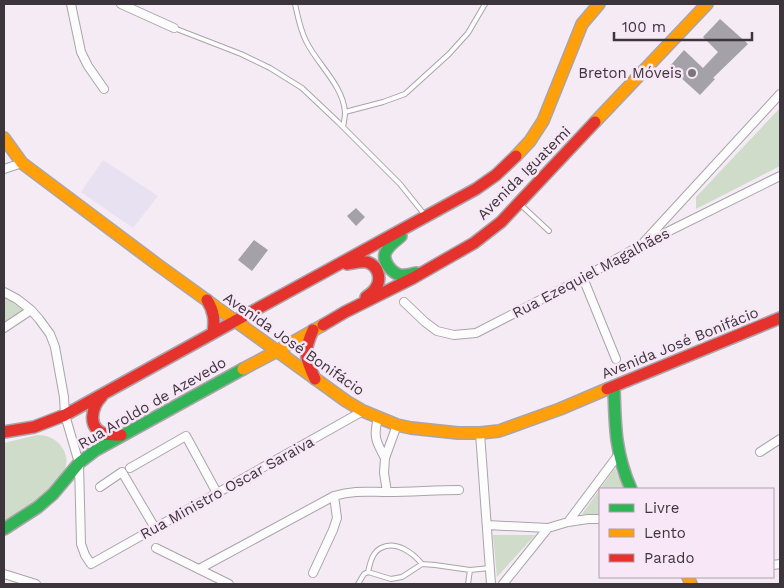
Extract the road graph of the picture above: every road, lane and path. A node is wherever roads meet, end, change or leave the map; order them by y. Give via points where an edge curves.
1 (71, 4) edge
2 (121, 4) edge
3 (295, 4) edge
4 (485, 4) edge
5 (599, 4) edge
6 (707, 4) edge
7 (174, 28) joint
8 (104, 89) dead end
9 (780, 94) edge
10 (344, 112) junction
11 (343, 127) junction
12 (4, 138) edge
13 (22, 163) junction
14 (4, 169) edge
15 (780, 176) edge
16 (519, 203) junction
17 (424, 218) junction
18 (549, 231) dead end
19 (640, 245) junction
20 (334, 267) junction
21 (422, 273) junction
22 (583, 278) junction
23 (4, 292) edge
24 (207, 300) junction
25 (404, 302) dead end
26 (31, 310) junction
27 (346, 312) junction
28 (780, 316) edge
29 (235, 320) junction
30 (4, 328) edge
31 (313, 330) junction
32 (213, 333) junction
33 (278, 351) junction
34 (616, 359) dead end
35 (315, 379) junction
36 (614, 387) junction
37 (109, 390) junction
38 (363, 411) junction
39 (65, 415) junction
40 (378, 418) junction
41 (397, 425) junction
42 (4, 432) edge
43 (480, 434) junction
44 (121, 435) junction
45 (780, 439) edge
46 (760, 452) dead end
47 (619, 454) junction
48 (385, 458) junction
49 (79, 462) junction
50 (130, 468) dead end
51 (100, 487) dead end
52 (631, 488) edge
53 (459, 490) dead end
54 (386, 492) junction
55 (217, 493) junction
56 (334, 496) junction
57 (599, 519) edge
58 (568, 522) junction
59 (487, 525) junction
60 (155, 528) junction
61 (548, 528) junction
62 (4, 529) edge
63 (156, 548) dead end
64 (422, 564) junction
65 (490, 568) junction
66 (199, 569) junction
67 (470, 570) junction
68 (368, 572) junction
69 (313, 573) dead end
70 (4, 574) edge
71 (36, 584) edge
72 (229, 584) edge
73 (358, 584) edge
74 (468, 584) edge
75 (491, 584) edge
76 (503, 584) edge

1 - 8 street via 80,52
2 - 7 street
3 - 10 lane via 305,40 341,97
4 - 10 lane via 468,33 405,94
5 - 17 main road, Avenida Iguatemi via 582,24 543,121 533,137 491,180
6 - 16 main road, Avenida Iguatemi
7 - 11 lane via 224,46 270,68 302,88
9 - 19 street
10 - 11 lane
11 - 17 lane via 400,184
12 - 13 main road, Avenida José Bonifácio
13 - 14 street
13 - 24 main road, Avenida José Bonifácio
15 - 19 street, Rua Ezequiel Magalhães
16 - 18 lane
16 - 21 main road, Avenida Iguatemi via 474,243
17 - 20 main road, Avenida Iguatemi
17 - 21 main road via 384,253 384,260 392,271 400,275
19 - 22 street, Rua Ezequiel Magalhães
20 - 27 main road via 366,262 374,265 379,274 376,288
20 - 29 main road, Avenida Iguatemi
21 - 27 main road, Avenida Iguatemi
22 - 25 street, Rua Ezequiel Magalhães via 476,333 454,336 437,331
22 - 34 street
23 - 26 street
24 - 29 main road, Avenida José Bonifácio
24 - 32 main road via 215,321
26 - 30 street
26 - 39 street via 50,334 55,347
27 - 31 main road, Avenida Iguatemi
28 - 36 main road, Avenida José Bonifácio
29 - 32 main road, Avenida Iguatemi
29 - 33 main road, Avenida José Bonifácio
31 - 33 main road, Avenida Iguatemi
31 - 35 main road via 305,351
32 - 37 main road, Avenida Iguatemi
33 - 35 main road, Avenida José Bonifácio
33 - 44 main road, Rua Aroldo de Azevedo
35 - 38 main road, Avenida José Bonifácio
36 - 43 main road, Avenida José Bonifácio via 560,409
36 - 47 main road
37 - 39 main road, Avenida Iguatemi
37 - 44 main road via 92,411 93,424 110,435
38 - 40 main road, Avenida José Bonifácio
38 - 55 street, Rua Ministro Oscar Saraiva
39 - 42 main road, Avenida Iguatemi via 34,427
39 - 49 street
40 - 41 main road, Avenida José Bonifácio
40 - 48 street via 376,442
41 - 43 main road, Avenida José Bonifácio
41 - 48 street
43 - 59 street
44 - 49 main road, Rua Aroldo de Azevedo
45 - 46 street
47 - 52 main road
47 - 58 street
48 - 54 street
49 - 60 street, Rua Ministro Oscar Saraiva via 80,544 91,564
49 - 62 main road, Rua Aroldo de Azevedo via 53,494
50 - 55 street via 186,436
51 - 60 street via 122,472
53 - 54 street
54 - 56 street via 356,491
55 - 60 street, Rua Ministro Oscar Saraiva
56 - 66 street
56 - 69 street via 336,518 333,530
57 - 58 street
58 - 61 street
59 - 61 street
59 - 65 street
61 - 76 street
63 - 66 street
64 - 67 lane
64 - 68 lane via 402,577 391,579
64 - 68 lane via 403,548 392,546 380,548 370,562
65 - 67 lane
65 - 75 street
66 - 72 street
67 - 74 lane
68 - 73 lane
70 - 71 street

